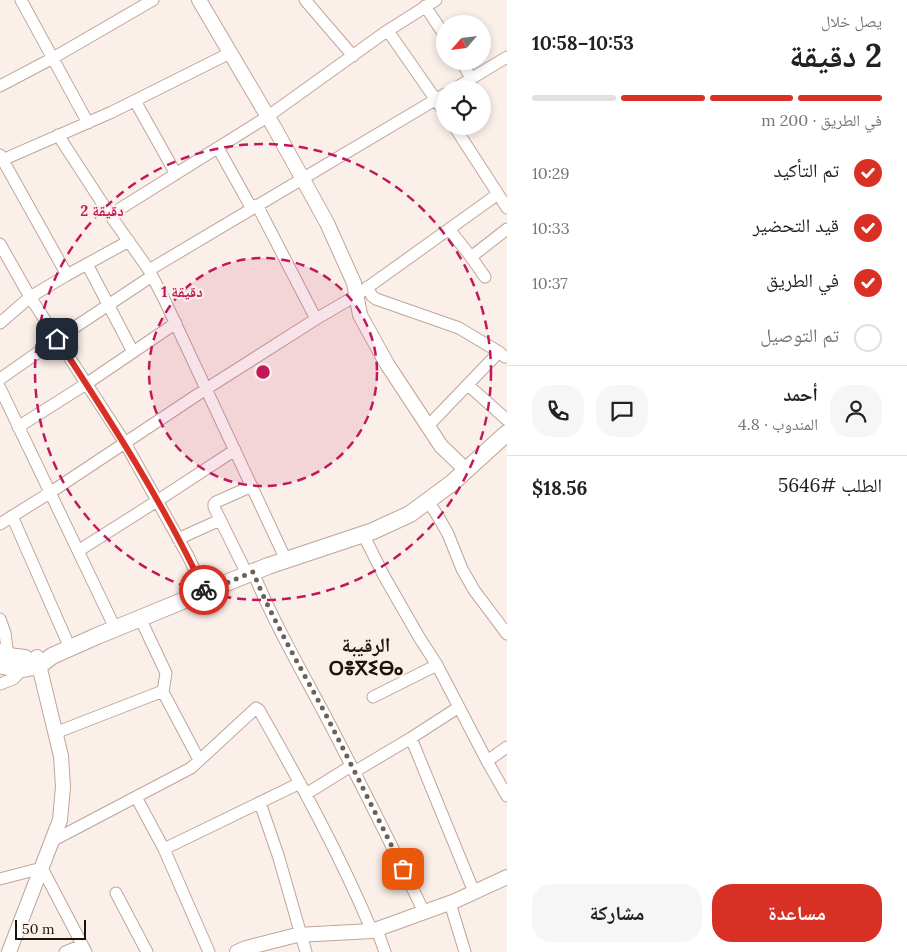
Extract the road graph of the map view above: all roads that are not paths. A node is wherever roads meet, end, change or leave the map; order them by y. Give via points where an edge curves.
1 (21, 0) edge
2 (153, 0) edge
3 (199, 0) edge
4 (305, 0) edge
5 (430, 3) edge
6 (436, 16) edge
7 (388, 31) junction
8 (230, 53) junction
9 (353, 56) junction
10 (507, 57) edge
11 (53, 58) junction
12 (467, 70) edge
13 (472, 78) junction
14 (469, 80) edge
15 (0, 86) edge
16 (436, 92) edge
17 (436, 99) edge
18 (135, 101) junction
19 (268, 116) junction
20 (88, 123) junction
21 (58, 135) junction
22 (460, 135) edge
23 (218, 148) junction
24 (1, 159) edge
25 (176, 174) junction
26 (302, 178) junction
27 (498, 194) junction
28 (255, 207) junction
29 (507, 208) edge
30 (110, 215) junction
31 (449, 229) junction
32 (507, 229) edge
33 (129, 241) junction
34 (0, 244) edge
35 (471, 257) junction
36 (87, 264) junction
37 (151, 273) junction
38 (67, 275) junction
39 (485, 276) dead end
40 (362, 291) junction
41 (30, 297) junction
42 (109, 305) junction
43 (316, 319) junction
44 (0, 323) edge
45 (176, 323) junction
46 (57, 339) junction
47 (133, 352) junction
48 (503, 355) edge
49 (0, 379) edge
50 (86, 384) junction
51 (468, 385) junction
52 (0, 388) edge
53 (206, 389) junction
54 (507, 420) edge
55 (428, 426) junction
56 (18, 427) junction
57 (505, 439) edge
58 (125, 443) junction
59 (235, 450) junction
60 (466, 470) junction
61 (252, 486) junction
62 (51, 492) junction
63 (157, 501) junction
64 (428, 501) junction
65 (12, 516) junction
66 (220, 520) junction
67 (0, 524) edge
68 (364, 534) junction
69 (178, 539) junction
70 (78, 551) junction
71 (286, 560) junction
72 (250, 573) junction
73 (205, 592) junction
74 (140, 618) junction
75 (0, 619) edge
76 (115, 628) junction
77 (507, 634) edge
78 (70, 648) junction
79 (3, 658) edge
80 (38, 662) junction
81 (437, 665) junction
82 (0, 684) edge
83 (163, 690) junction
84 (373, 697) dead end
85 (459, 707) junction
86 (55, 733) junction
87 (411, 738) junction
88 (507, 747) edge
89 (200, 760) junction
90 (487, 761) junction
91 (353, 769) junction
92 (300, 783) junction
93 (306, 794) junction
94 (507, 796) edge
95 (136, 797) junction
96 (260, 802) junction
97 (52, 841) junction
98 (164, 850) junction
99 (42, 868) junction
100 (507, 877) edge
101 (0, 879) edge
102 (474, 892) junction
103 (116, 893) dead end
104 (450, 903) junction
105 (424, 912) junction
106 (374, 931) junction
107 (302, 935) junction
108 (84, 948) edge
109 (253, 949) edge
110 (10, 952) edge
111 (65, 952) edge
112 (146, 952) edge
113 (209, 952) edge
114 (237, 952) edge
115 (306, 952) edge
116 (385, 952) edge
117 (465, 952) edge

1 - 11 street
2 - 11 street
3 - 8 street
4 - 9 street
5 - 6 street
5 - 7 street
7 - 9 street
7 - 16 street
8 - 18 street
8 - 19 street
9 - 19 street
10 - 13 street
11 - 15 street
11 - 20 street
12 - 13 street
13 - 14 street
17 - 26 street
18 - 20 street
18 - 25 street
19 - 23 street
19 - 26 street
20 - 21 street
21 - 24 street
21 - 30 street
22 - 27 street
23 - 25 street
23 - 28 street
24 - 38 street
25 - 30 street
26 - 28 street
26 - 40 street via 354,283
27 - 29 street
27 - 31 street
28 - 37 street
28 - 43 street
30 - 33 street
31 - 35 street
31 - 40 street
32 - 35 street
33 - 36 street
33 - 37 street
34 - 41 street
35 - 39 street
36 - 38 street
36 - 42 street
37 - 42 street
37 - 45 street
38 - 41 street
40 - 43 street
40 - 48 street via 458,328
40 - 55 street via 360,315
41 - 44 street
41 - 46 street
42 - 46 street
42 - 47 street
43 - 53 street
45 - 47 street
45 - 53 street
46 - 49 street
46 - 50 street
47 - 50 street
48 - 51 street
50 - 56 street
50 - 58 street
51 - 54 street
51 - 55 street
52 - 56 street
53 - 58 street
53 - 59 street
55 - 60 street via 441,446
56 - 62 street
57 - 60 main road
58 - 62 street
58 - 63 street
59 - 61 street
59 - 63 street
60 - 64 main road
61 - 66 street via 214,504
61 - 71 street
62 - 65 street
62 - 70 street
63 - 69 street
63 - 70 street
64 - 68 main road via 410,514
64 - 77 street via 474,590
65 - 67 street
65 - 78 street
66 - 69 street
66 - 72 street
68 - 71 main road
68 - 81 street via 406,616
69 - 73 street
70 - 76 street
71 - 72 main road
72 - 73 main road
72 - 91 street
73 - 74 main road
74 - 76 main road
74 - 83 street via 166,673
75 - 79 street via 5,633
76 - 78 main road
78 - 80 main road
79 - 80 main road via 3,666
80 - 82 street
80 - 86 street
81 - 84 street
81 - 85 street
83 - 86 street
83 - 89 street
85 - 87 street
85 - 90 street
86 - 97 street via 61,756 63,787 60,820
87 - 91 street
87 - 102 street
88 - 90 street
89 - 92 street via 256,708
89 - 95 street
90 - 94 street
91 - 93 street
91 - 105 street
92 - 93 street
92 - 96 street
93 - 106 street
95 - 97 street
95 - 98 street
96 - 98 street
96 - 107 street
97 - 99 street
98 - 113 street
99 - 101 street
99 - 108 street
99 - 110 street
100 - 102 street
102 - 104 street
103 - 112 street
104 - 105 street
104 - 117 street
105 - 106 street
106 - 107 street
106 - 116 street
107 - 109 street
107 - 115 street
108 - 111 street
109 - 114 street

